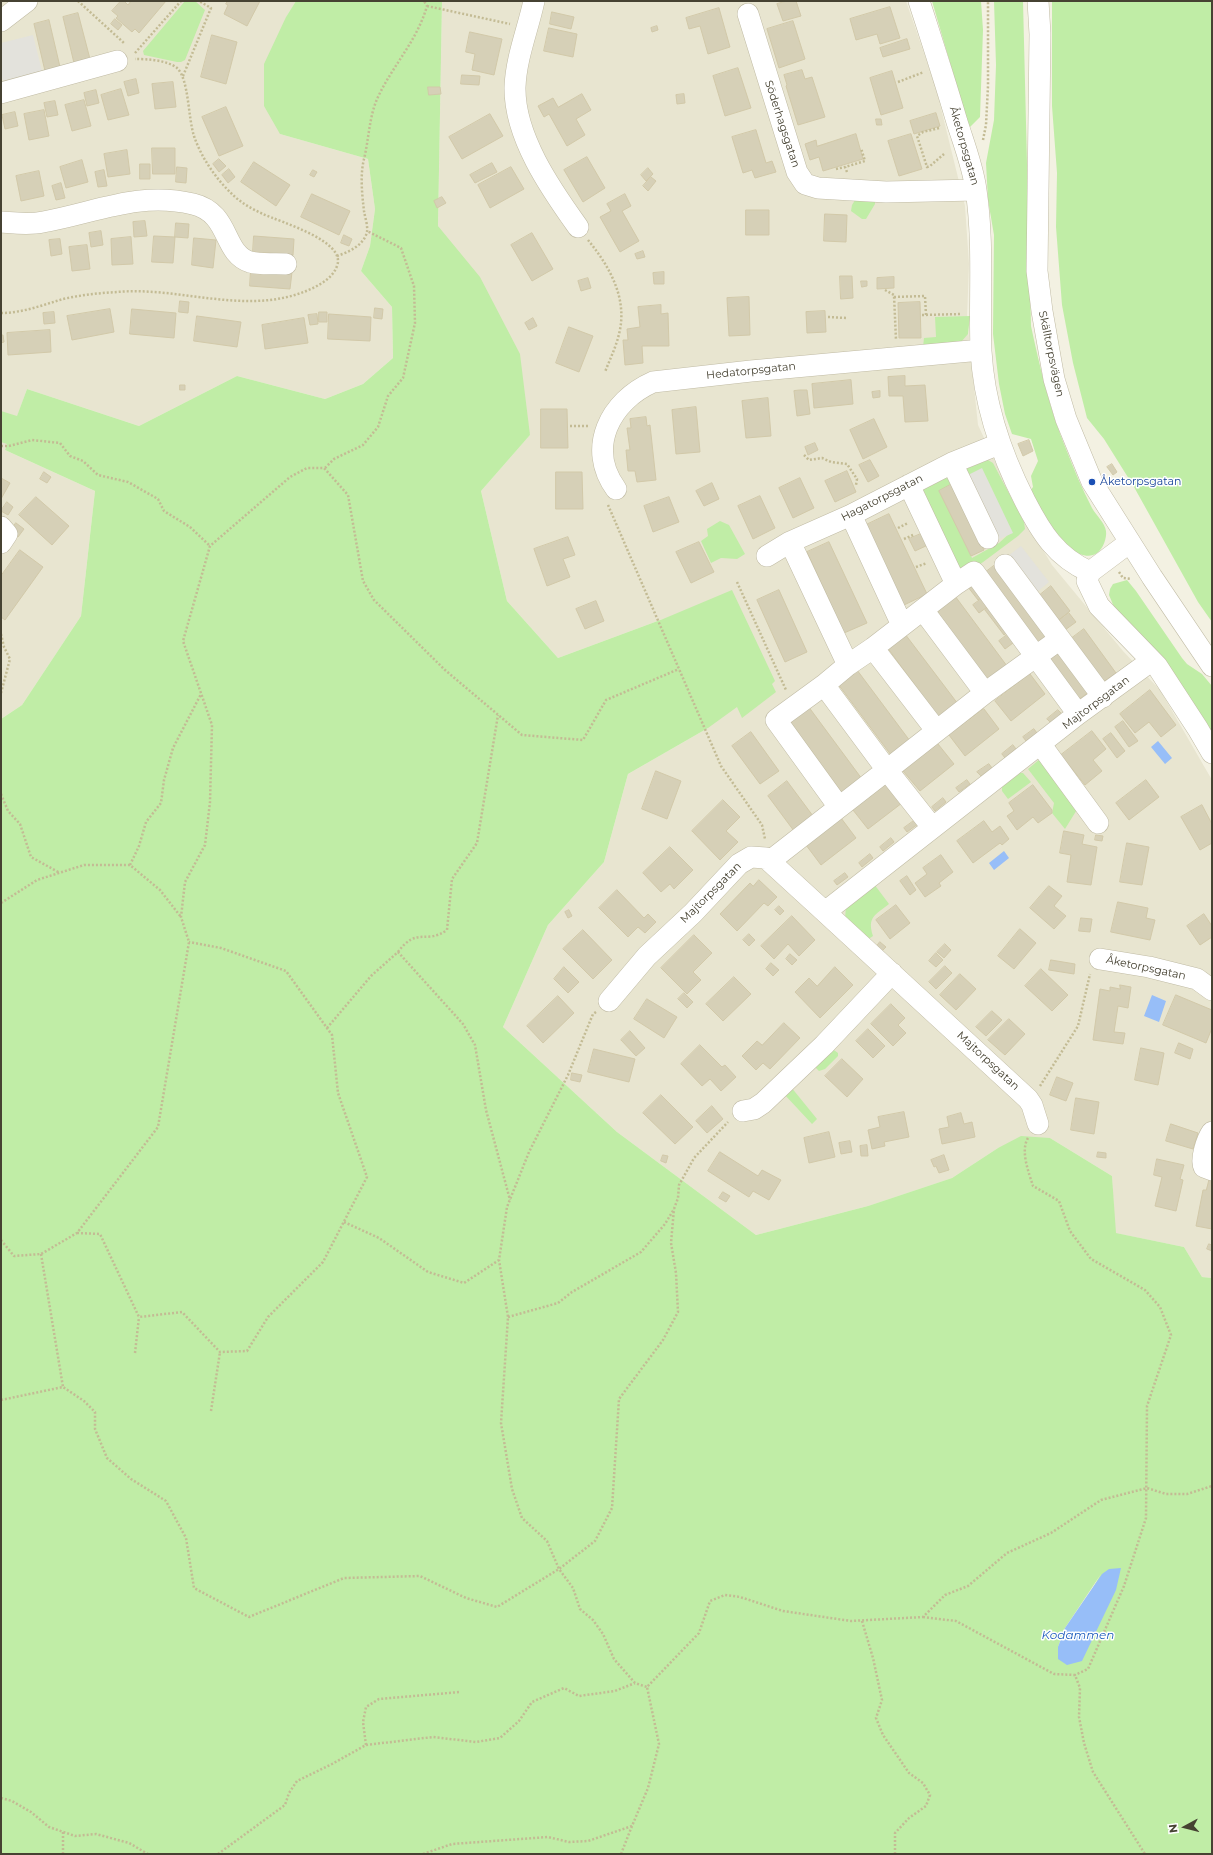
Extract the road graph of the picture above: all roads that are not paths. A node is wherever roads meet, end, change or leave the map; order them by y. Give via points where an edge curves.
1 (27, 1) edge
2 (534, 1) edge
3 (919, 1) edge
4 (1038, 1) edge
5 (748, 14) dead end
6 (1, 21) edge
7 (130, 58) road end
8 (1, 93) edge
9 (976, 190) junction
10 (1, 222) edge
11 (578, 227) road end
12 (286, 264) dead end
13 (981, 350) junction
14 (999, 444) junction
15 (952, 463) junction
16 (909, 485) junction
17 (616, 489) road end
18 (850, 515) junction
19 (1, 527) edge
20 (988, 538) dead end
21 (790, 542) junction
22 (1130, 542) junction
23 (1, 543) edge
24 (767, 556) dead end
25 (1005, 565) dead end
26 (1090, 572) junction
27 (956, 584) junction
28 (923, 610) junction
29 (902, 625) junction
30 (1060, 639) junction
31 (873, 648) junction
32 (1035, 657) junction
33 (1151, 661) junction
34 (848, 665) junction
35 (1212, 666) edge
36 (824, 685) junction
37 (985, 693) junction
38 (1103, 697) junction
39 (1078, 714) junction
40 (936, 730) junction
41 (1041, 745) junction
42 (1212, 753) edge
43 (887, 770) junction
44 (839, 807) junction
45 (1098, 823) dead end
46 (932, 828) junction
47 (765, 859) junction
48 (824, 912) junction
49 (1100, 959) road end
50 (892, 974) junction
51 (1212, 990) edge
52 (609, 1001) road end
53 (744, 1111) road end
54 (1038, 1124) road end
55 (1212, 1132) edge
56 (1212, 1170) edge

1 - 6 street
2 - 11 street via 518,66 517,114 532,154
3 - 9 street, Åketorpsgatan via 968,153
4 - 22 street, Skälltorpsvägen via 1038,271 1047,345 1054,379 1074,441 1092,482
5 - 9 street, Söderhagsgatan via 797,172 806,184 818,188 886,192
7 - 8 street
9 - 13 street, Åketorpsgatan via 981,249
10 - 12 street via 43,222 126,202 178,201 203,208 216,216 235,253 242,258 250,262
13 - 14 street, Åketorpsgatan via 990,411
13 - 17 street, Hedatorpsgatan via 741,372 663,381 645,386 619,408 604,435 602,447 605,470
14 - 15 street, Hagatorpsgatan
14 - 26 street, Åketorpsgatan via 1038,527 1062,556
15 - 16 street, Hagatorpsgatan
15 - 20 street
16 - 18 street, Hagatorpsgatan
16 - 27 street
18 - 21 street, Hagatorpsgatan
18 - 29 street
19 - 23 street via 7,534
21 - 24 street, Hagatorpsgatan
21 - 34 street
22 - 26 street
22 - 35 street, Skälltorpsvägen
25 - 30 street
26 - 33 street via 1087,581 1099,606
27 - 28 street
27 - 32 street via 974,572
28 - 29 street
28 - 37 street
29 - 31 street
30 - 32 street
30 - 38 street
31 - 34 street
31 - 40 street
32 - 37 street
32 - 39 street
33 - 38 street, Majtorpsgatan
33 - 42 street via 1157,666
34 - 36 street
36 - 43 street
36 - 44 street via 776,720
37 - 40 street
38 - 39 street, Majtorpsgatan
39 - 41 street, Majtorpsgatan
40 - 43 street
41 - 45 street
41 - 46 street, Majtorpsgatan
43 - 44 street
43 - 46 street
44 - 47 street
46 - 48 street, Majtorpsgatan
47 - 48 street, Majtorpsgatan
47 - 52 street, Majtorpsgatan via 751,857 729,873 693,913 647,956
48 - 50 street, Majtorpsgatan
49 - 51 street, Åketorpsgatan via 1149,967 1197,979
50 - 53 street via 824,1045 763,1103 754,1109
50 - 54 street, Majtorpsgatan via 1030,1102
55 - 56 street via 1202,1161 1204,1167

